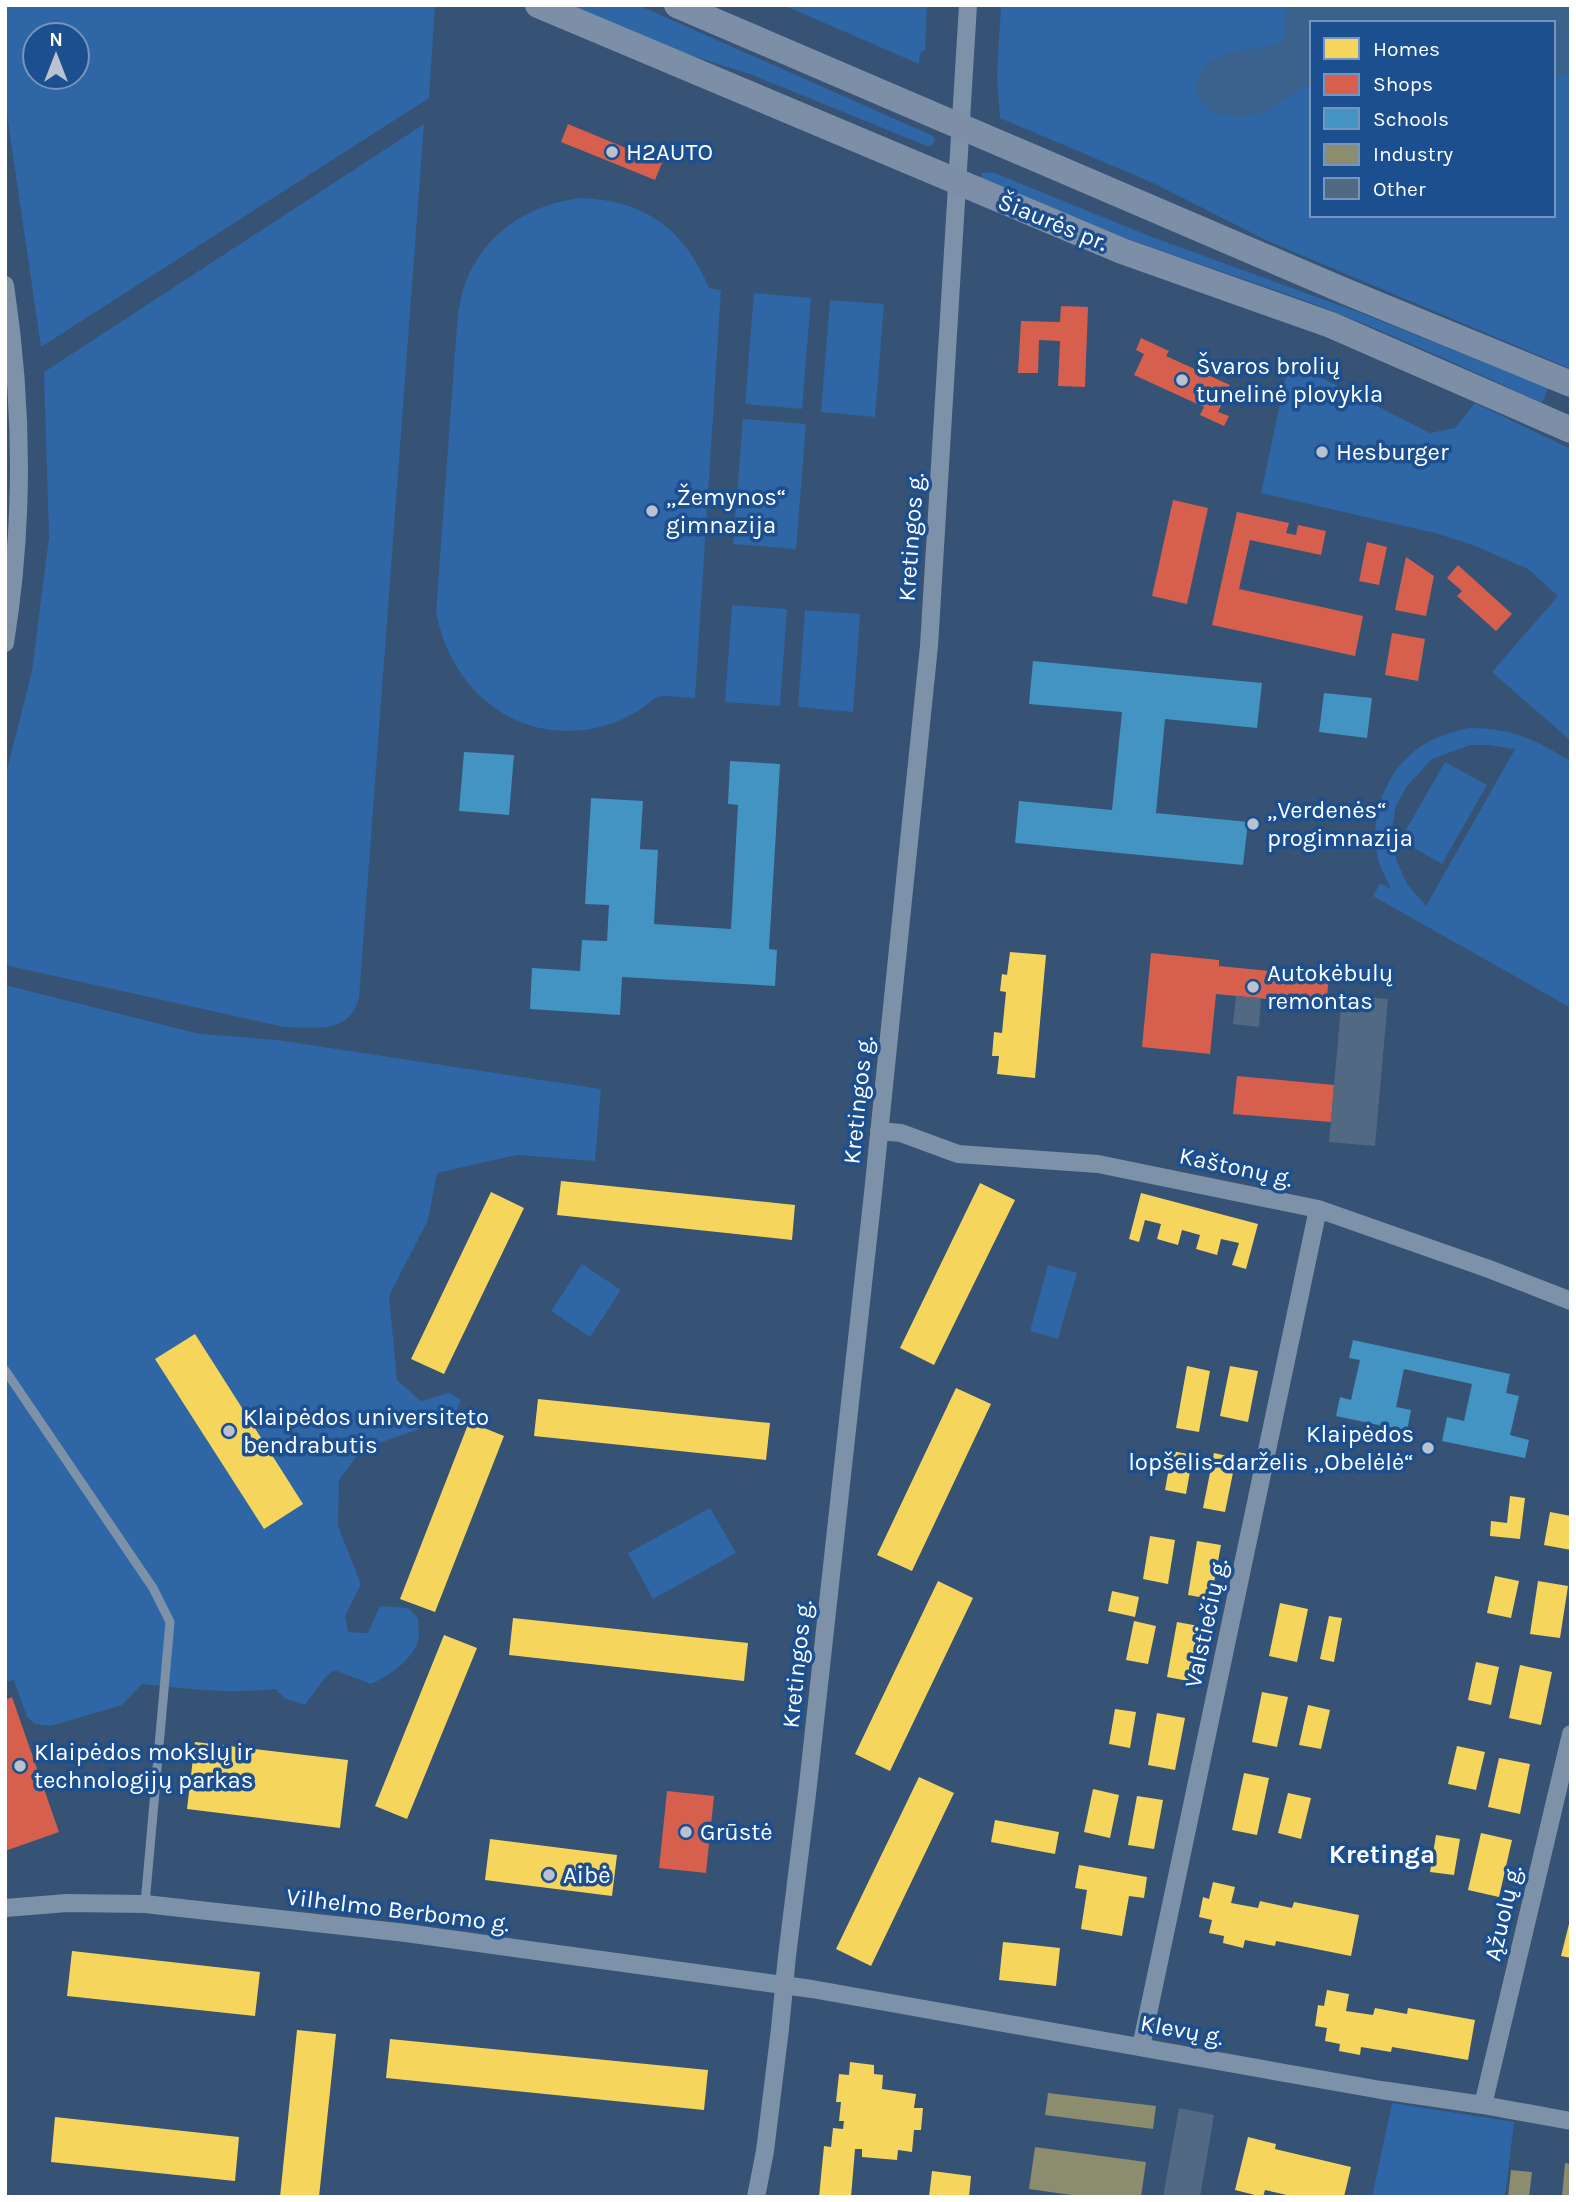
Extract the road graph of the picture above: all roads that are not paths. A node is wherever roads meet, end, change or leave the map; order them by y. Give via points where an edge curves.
1 (538, 5) edge
2 (677, 5) edge
3 (968, 5) edge
4 (962, 125) junction
5 (957, 183) junction
6 (5, 285) edge
7 (1571, 384) edge
8 (1571, 392) edge
9 (1565, 428) edge
10 (5, 643) edge
11 (879, 1131) junction
12 (1318, 1209) junction
13 (1571, 1301) edge
14 (5, 1370) edge
15 (1571, 1734) edge
16 (145, 1904) junction
17 (5, 1908) edge
18 (784, 1985) junction
19 (1141, 2048) junction
20 (1483, 2105) junction
21 (1571, 2121) edge
22 (756, 2197) edge

1 - 5 main road, Šiaurės pr.
2 - 4 main road, Šiaurės pr.
3 - 4 street, Kretingos g.
4 - 5 street, Kretingos g.
4 - 7 main road, Šiaurės pr.
5 - 9 main road, Šiaurės pr. via 1122,251 1331,325
5 - 11 street, Kretingos g. via 929,646
6 - 10 street via 20,477 17,551
8 - 9 main road via 1559,410
11 - 12 street, Kaštonų g. via 901,1133 958,1154 1098,1164
11 - 18 street, Kretingos g.
12 - 13 street, Kaštonų g.
12 - 19 street, Valstiečių g.
14 - 16 lane via 153,1588 170,1622
15 - 20 street, Ąžuolų g.
16 - 17 street, Vilhelmo Berbomo g.
16 - 18 street, Vilhelmo Berbomo g. via 406,1933
18 - 19 street, Klevų g.
18 - 22 street, Kretingos g.
19 - 20 street, Klevų g.
20 - 21 street, Klevų g.

